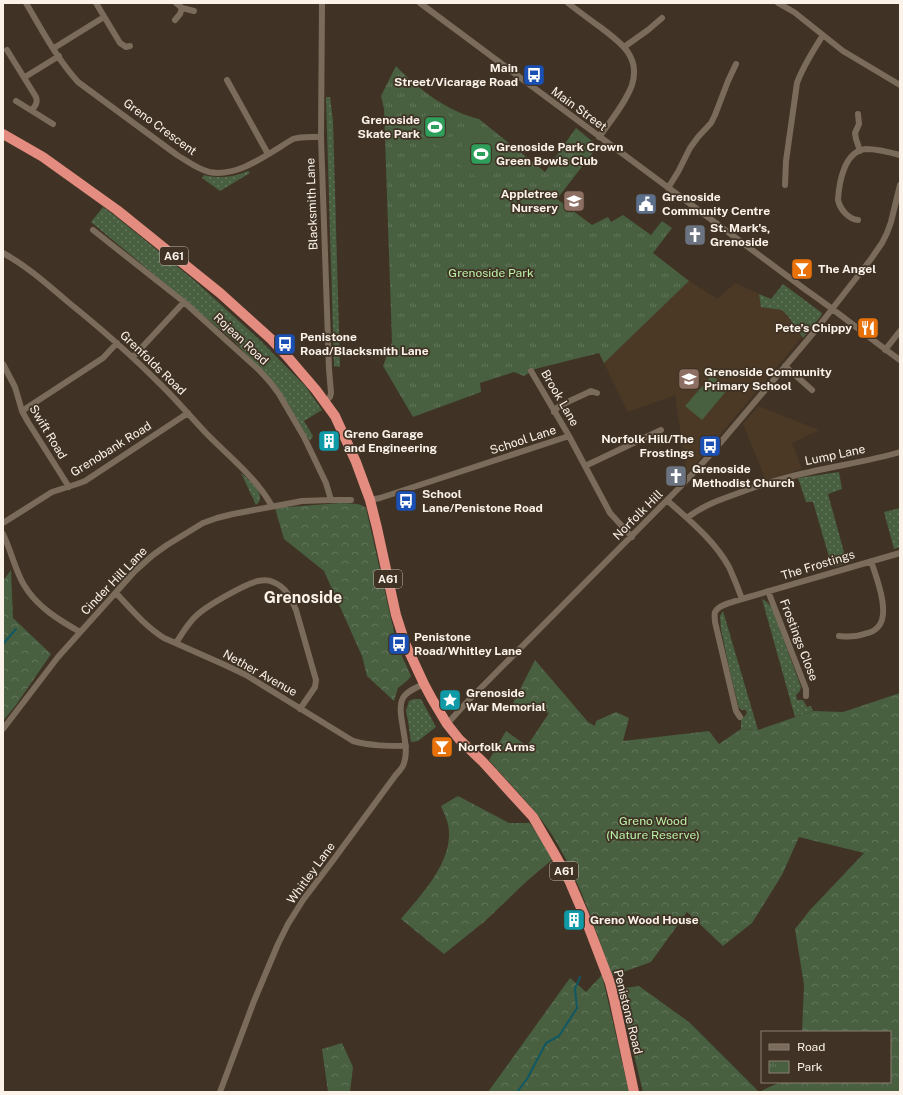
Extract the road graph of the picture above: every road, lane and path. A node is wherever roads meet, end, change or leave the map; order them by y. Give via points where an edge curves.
1 (26, 3) edge
2 (96, 3) edge
3 (176, 3) edge
4 (322, 3) edge
5 (420, 3) edge
6 (568, 3) edge
7 (778, 3) edge
8 (182, 8) junction
9 (194, 11) dead end
10 (104, 17) junction
11 (662, 18) dead end
12 (174, 20) dead end
13 (823, 35) junction
14 (130, 46) dead end
15 (624, 46) junction
16 (54, 48) junction
17 (8, 50) dead end
18 (59, 56) junction
19 (736, 64) dead end
20 (25, 77) junction
21 (227, 80) dead end
22 (900, 85) edge
23 (16, 101) dead end
24 (32, 110) junction
25 (858, 114) dead end
26 (53, 124) dead end
27 (3, 134) edge
28 (321, 137) junction
29 (599, 137) junction
30 (860, 151) junction
31 (268, 154) junction
32 (900, 155) edge
33 (785, 185) dead end
34 (900, 185) edge
35 (668, 188) junction
36 (858, 220) dead end
37 (93, 230) dead end
38 (3, 252) edge
39 (184, 302) junction
40 (832, 309) junction
41 (900, 331) edge
42 (117, 343) junction
43 (885, 350) junction
44 (133, 358) junction
45 (900, 360) edge
46 (3, 364) edge
47 (785, 366) junction
48 (531, 371) dead end
49 (812, 390) dead end
50 (597, 393) dead end
51 (325, 402) junction
52 (22, 411) junction
53 (554, 412) junction
54 (188, 414) junction
55 (661, 430) dead end
56 (569, 436) junction
57 (900, 452) edge
58 (585, 466) junction
59 (69, 487) junction
60 (331, 500) junction
61 (351, 500) dead end
62 (370, 500) junction
63 (668, 501) junction
64 (272, 506) junction
65 (687, 518) junction
66 (3, 523) edge
67 (3, 534) edge
68 (632, 536) junction
69 (900, 553) edge
70 (871, 561) junction
71 (768, 591) junction
72 (116, 593) junction
73 (742, 599) junction
74 (80, 632) junction
75 (839, 636) dead end
76 (176, 643) junction
77 (424, 684) junction
78 (806, 696) dead end
79 (300, 709) junction
80 (740, 717) dead end
81 (447, 724) junction
82 (3, 729) edge
83 (406, 746) junction
84 (220, 1092) edge
85 (634, 1092) edge

1 - 16 street, Greno Crescent
2 - 10 street
3 - 8 street
4 - 28 street, Blacksmith Lane
5 - 29 street, Main Street
6 - 15 street
7 - 13 street
8 - 9 street
8 - 12 street
10 - 14 street via 120,43 126,47
10 - 16 street
11 - 15 street
13 - 22 street via 843,51
13 - 33 street via 807,60 797,83
15 - 29 street via 632,58 634,76 614,116
16 - 18 street, Greno Crescent
17 - 20 street
18 - 20 street
18 - 31 street, Greno Crescent via 78,82 196,166 210,172 228,172 245,167
19 - 35 street via 711,123 690,148
20 - 24 street via 37,101
21 - 31 street
23 - 24 street
24 - 26 street
25 - 30 street via 859,124 855,133
27 - 51 highway, A61 via 43,157 113,207 220,293 266,334
28 - 31 street, Greno Crescent via 299,137
28 - 51 street, Blacksmith Lane via 332,393
29 - 35 street, Main Street
30 - 32 street via 866,149
30 - 36 street via 846,164 838,200 839,205 850,217
34 - 40 street, Norfolk Hill via 891,222 882,243
35 - 40 street, Main Street
37 - 39 street, Rojean Road
38 - 42 street, Grenfolds Road via 34,273
39 - 44 street
39 - 60 street, Rojean Road via 259,370 279,394 313,455
40 - 43 street, Main Street
40 - 47 street, Norfolk Hill
41 - 43 street
42 - 44 street, Grenfolds Road
42 - 52 street via 103,358
43 - 45 street, Main Street
44 - 54 street, Grenfolds Road
46 - 52 street, Swift Road via 15,387
47 - 49 street
47 - 63 street, Norfolk Hill
48 - 53 street, Brook Lane
50 - 53 street via 591,391 561,405
51 - 62 highway, A61 via 335,416
52 - 59 street, Swift Road
53 - 56 street, Brook Lane
54 - 59 street, Grenobank Road via 85,481
54 - 64 street, Grenfolds Road via 240,465 259,486
55 - 58 street
56 - 58 street, School Lane
56 - 62 street, School Lane
57 - 65 street, Lump Lane via 810,471 754,487 705,506
58 - 68 street, School Lane via 610,513
59 - 66 street, Grenobank Road via 52,492
60 - 61 street, Cinder Hill Lane
60 - 64 street, Cinder Hill Lane
62 - 77 highway, A61 via 396,615 405,643
63 - 65 street
63 - 68 street, Norfolk Hill
64 - 72 street, Cinder Hill Lane via 217,518 190,531 153,555
65 - 73 street via 721,554
67 - 74 street via 20,577 28,590 49,612
68 - 81 street, Norfolk Hill
69 - 70 street, The Frostings
70 - 71 street, The Frostings
70 - 75 street via 882,596 881,624 875,630 857,637
71 - 73 street, The Frostings
71 - 78 street, Frostings Close via 806,689
72 - 74 street, Cinder Hill Lane
72 - 76 street, Nether Avenue via 147,626
73 - 80 street, The Frostings via 723,605 715,614 736,711
74 - 82 street, Cinder Hill Lane
76 - 79 street, Nether Avenue via 246,675
76 - 79 street via 193,619 208,607 248,585 258,581 272,581 284,588 296,610 316,680 315,686
77 - 81 highway, A61
77 - 83 street, Whitley Lane via 403,697 401,712
79 - 83 street, Nether Avenue via 353,741 362,744
81 - 85 highway, Penistone Road / A61 via 532,817 569,880 610,984
83 - 84 street, Whitley Lane via 402,767 288,924 254,1000

